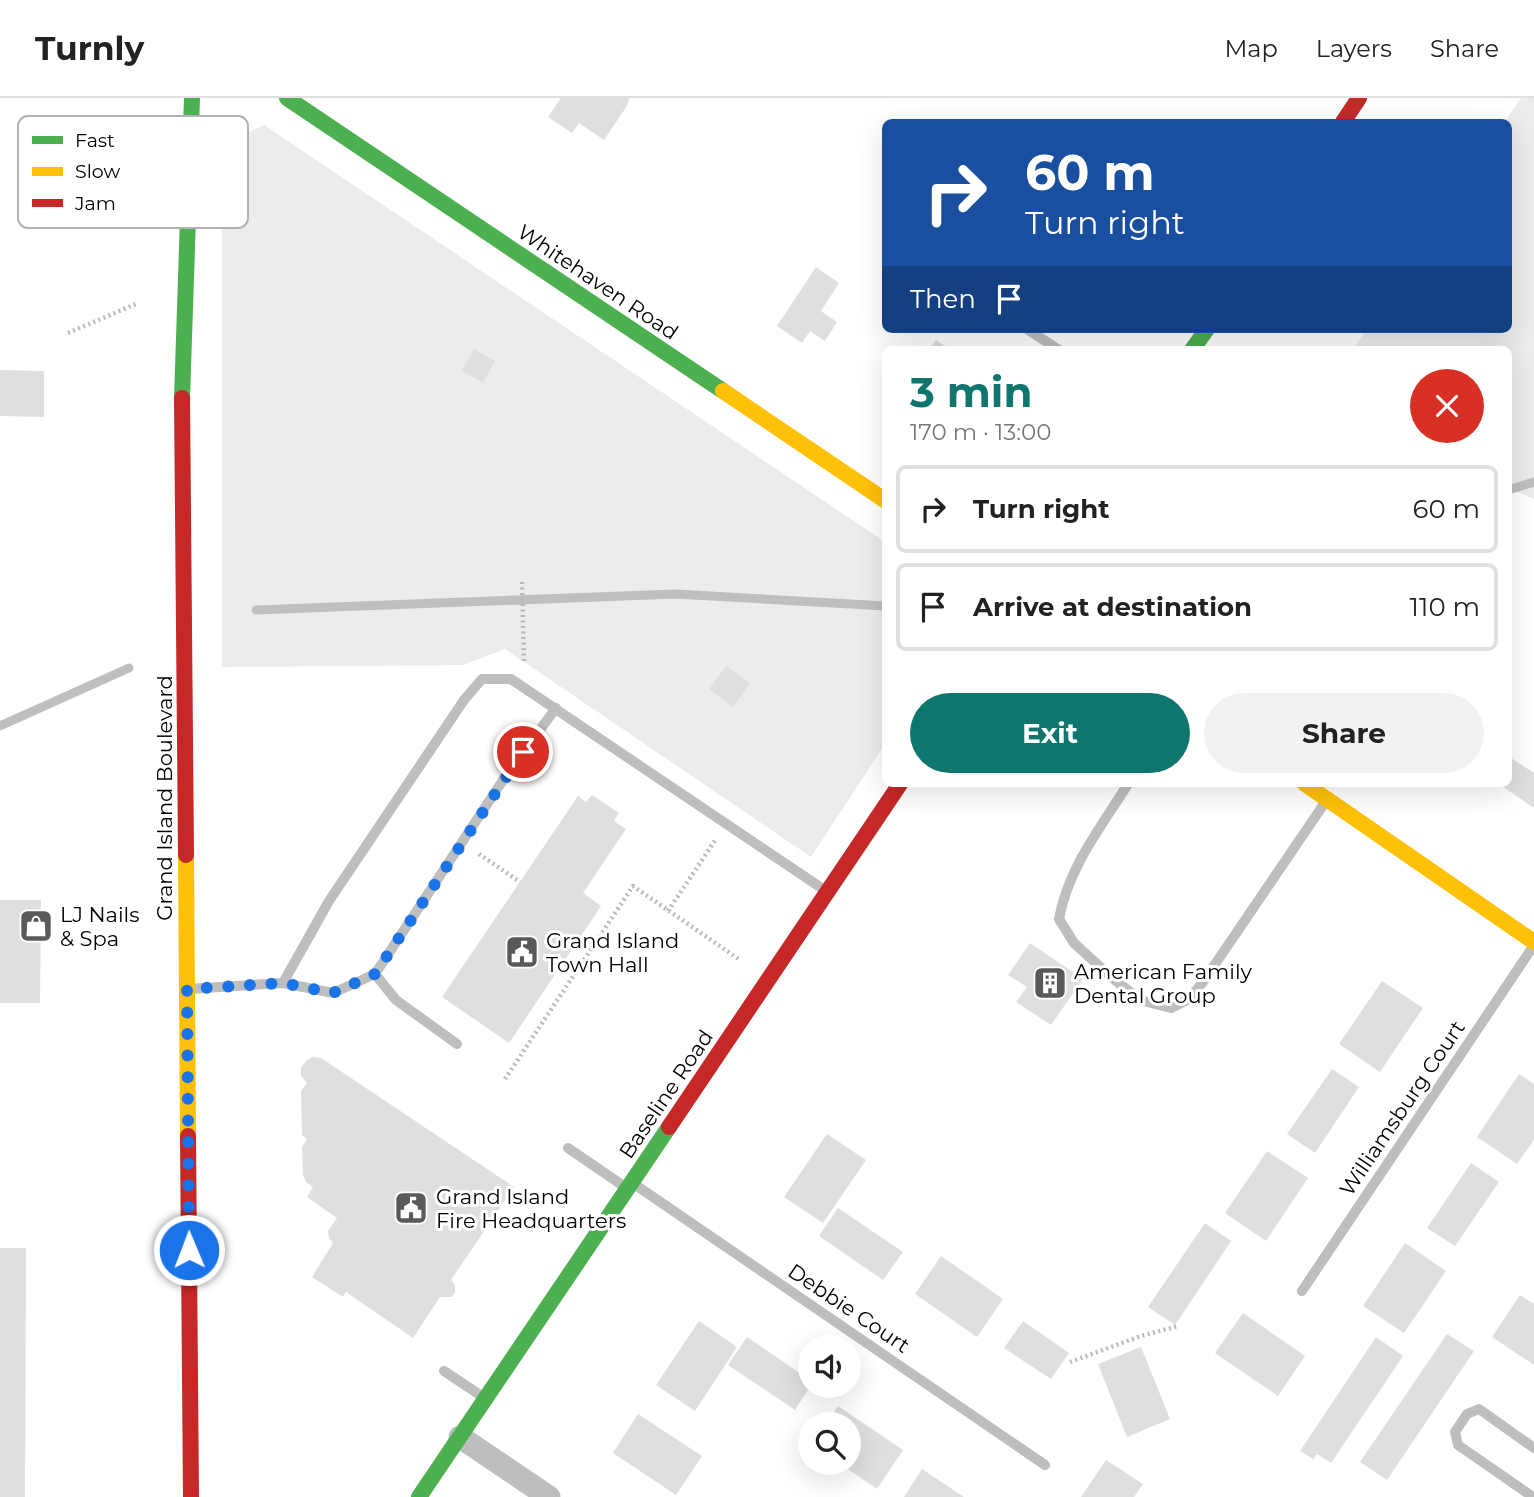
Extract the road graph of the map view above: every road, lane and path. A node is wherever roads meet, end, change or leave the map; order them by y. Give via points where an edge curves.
1 (192, 98) edge
2 (287, 98) edge
3 (1359, 98) edge
4 (191, 116) edge
5 (1345, 119) edge
6 (187, 228) edge
7 (138, 303) dead end
8 (68, 332) dead end
9 (1033, 333) edge
10 (1053, 346) edge
11 (882, 498) edge
12 (522, 582) dead end
13 (524, 668) dead end
14 (556, 708) junction
15 (898, 787) edge
16 (1126, 787) edge
17 (1309, 787) edge
18 (1327, 799) junction
19 (726, 824) junction
20 (479, 854) dead end
21 (520, 882) dead end
22 (828, 892) junction
23 (668, 911) junction
24 (1534, 944) edge
25 (740, 960) dead end
26 (375, 974) junction
27 (283, 983) junction
28 (187, 989) junction
29 (457, 1044) dead end
30 (505, 1079) dead end
31 (568, 1148) dead end
32 (629, 1185) junction
33 (1302, 1291) dead end
34 (1178, 1326) dead end
35 (1070, 1362) dead end
36 (444, 1371) dead end
37 (485, 1398) junction
38 (460, 1437) junction
39 (1534, 1447) edge
40 (1045, 1465) dead end
41 (191, 1497) edge
42 (419, 1497) edge
43 (549, 1497) edge
44 (1533, 1497) edge

1 - 4 street, Grand Island Boulevard
2 - 11 street, Whitehaven Road
3 - 5 street
6 - 28 street, Grand Island Boulevard via 182,384
7 - 8 path
9 - 10 lane
12 - 13 path
14 - 19 lane
14 - 26 lane
14 - 27 lane via 511,679 482,679 329,901
15 - 22 street, Baseline Road
16 - 18 lane via 1072,872 1059,919 1074,943 1140,1000 1171,1008 1189,999 1203,982
17 - 18 street
18 - 24 street
19 - 22 lane
19 - 23 path
20 - 21 path
22 - 32 street, Baseline Road
23 - 25 path
23 - 30 path via 633,886
24 - 33 lane, Williamsburg Court
26 - 27 lane via 333,993
26 - 29 lane via 396,1000
27 - 28 lane
28 - 41 street, Grand Island Boulevard
31 - 32 lane, Debbie Court
32 - 37 street, Baseline Road
32 - 40 lane, Debbie Court
34 - 35 path
36 - 37 lane
37 - 38 street, Baseline Road
38 - 42 street, Baseline Road
38 - 43 street
39 - 44 lane via 1479,1409 1467,1414 1455,1432 1458,1445

